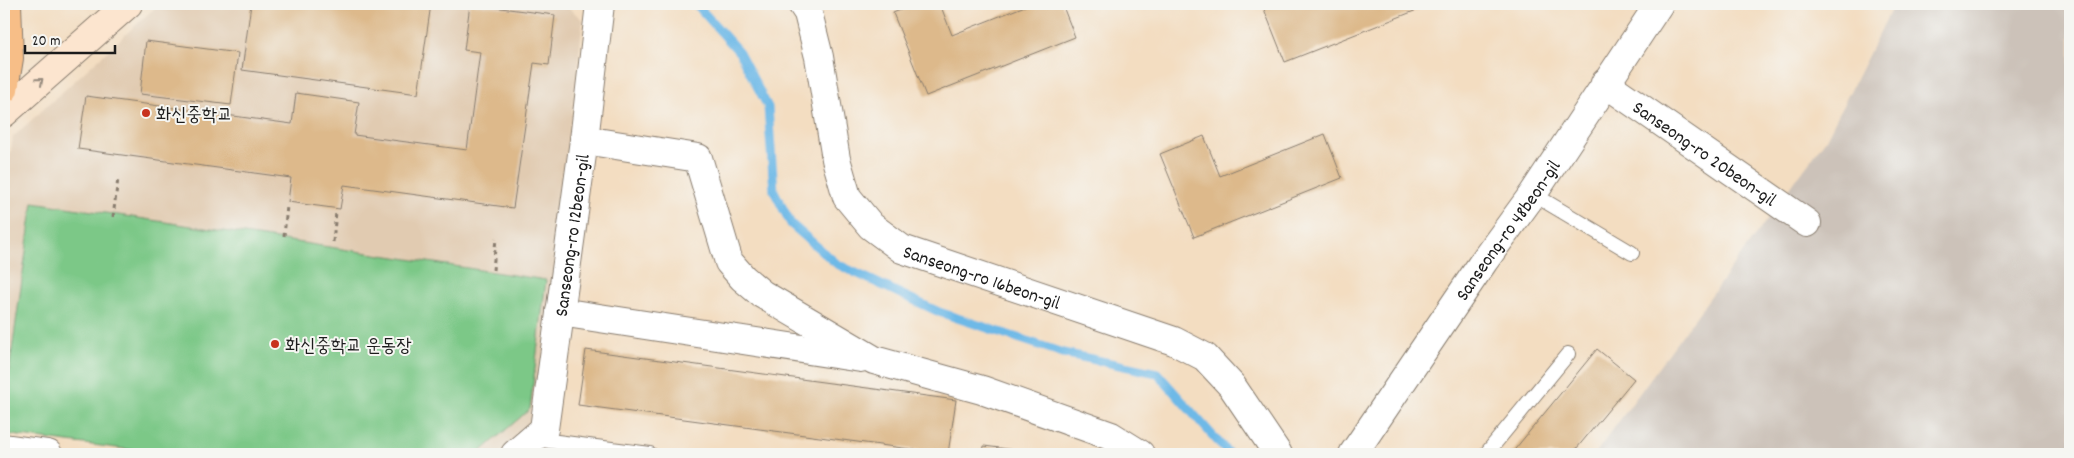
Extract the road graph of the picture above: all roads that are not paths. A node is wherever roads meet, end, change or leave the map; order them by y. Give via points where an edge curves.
1 (7, 4) edge
2 (128, 4) edge
3 (600, 4) edge
4 (802, 4) edge
5 (1659, 4) edge
6 (1605, 83) junction
7 (4, 89) edge
8 (4, 113) edge
9 (584, 140) junction
10 (1533, 194) junction
11 (1807, 223) dead end
12 (1632, 254) dead end
13 (560, 312) junction
14 (1568, 354) dead end
15 (874, 360) junction
16 (524, 446) edge
17 (4, 448) edge
18 (48, 454) edge
19 (650, 454) edge
20 (1140, 454) edge
21 (1278, 454) edge
22 (1353, 454) edge
23 (1486, 454) edge

1 - 7 main road via 8,58
8 -> 2 main road
3 - 9 street, Sanseong-ro 12beon-gil
4 - 21 street, Sanseong-ro 16beon-gil via 808,13 819,57 836,159 847,197 871,226 902,249 1174,341 1205,357 1232,386
5 - 6 street, Sanseong-ro 48beon-gil
6 - 10 street, Sanseong-ro 48beon-gil
6 - 11 street, Sanseong-ro 20beon-gil
9 - 13 street, Sanseong-ro 12beon-gil
9 - 15 street via 698,158 729,262 762,294
10 - 12 lane
10 - 22 street, Sanseong-ro 48beon-gil
13 - 15 street
13 - 16 street, Sanseong-ro 12beon-gil via 544,429
14 - 23 lane
15 - 20 street via 982,390 1111,436
16 - 19 lane
17 - 18 street

